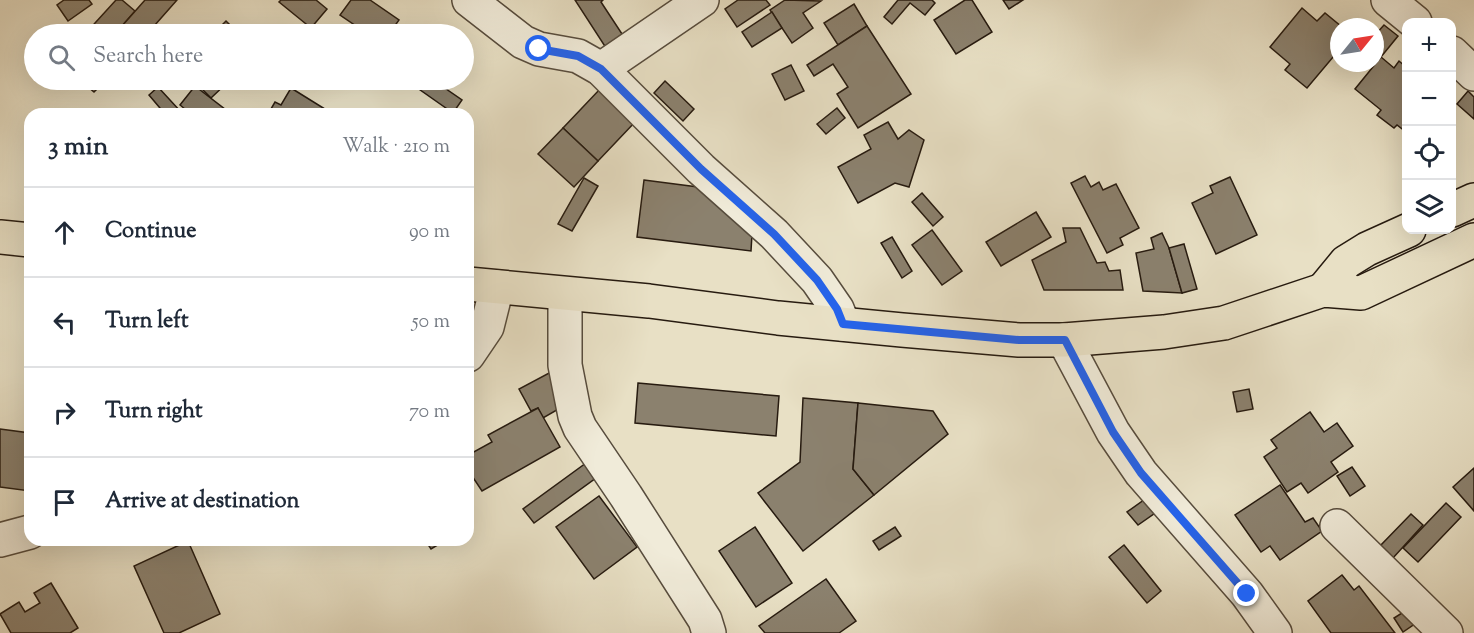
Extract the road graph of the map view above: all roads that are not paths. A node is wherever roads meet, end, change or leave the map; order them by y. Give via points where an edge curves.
1 (469, 0) edge
2 (702, 0) edge
3 (1388, 0) edge
4 (1410, 18) edge
5 (1456, 57) edge
6 (601, 69) junction
7 (1474, 74) edge
8 (1474, 200) edge
9 (1456, 208) edge
10 (1402, 233) edge
11 (0, 237) edge
12 (24, 239) edge
13 (1474, 240) edge
14 (482, 285) edge
15 (1323, 290) junction
16 (565, 294) junction
17 (843, 324) junction
18 (1065, 340) junction
19 (474, 346) edge
20 (1337, 526) dead end
21 (24, 534) edge
22 (0, 540) edge
23 (709, 633) edge
24 (1275, 633) edge
25 (1446, 633) edge

1 - 6 street via 523,42 578,56
2 - 6 street
3 - 4 street
5 - 7 street
6 - 17 street via 701,169 774,234 817,280
8 - 9 main road
10 - 15 main road via 1346,262
11 - 12 main road
13 - 15 main road via 1361,293
14 - 16 main road
14 - 19 street via 487,327
15 - 18 main road via 1224,323
16 - 17 main road
16 - 23 street via 565,365 580,428 705,621
17 - 18 main road via 1019,340
18 - 24 street via 1113,432 1141,473 1247,594
20 - 25 street
21 - 22 street

